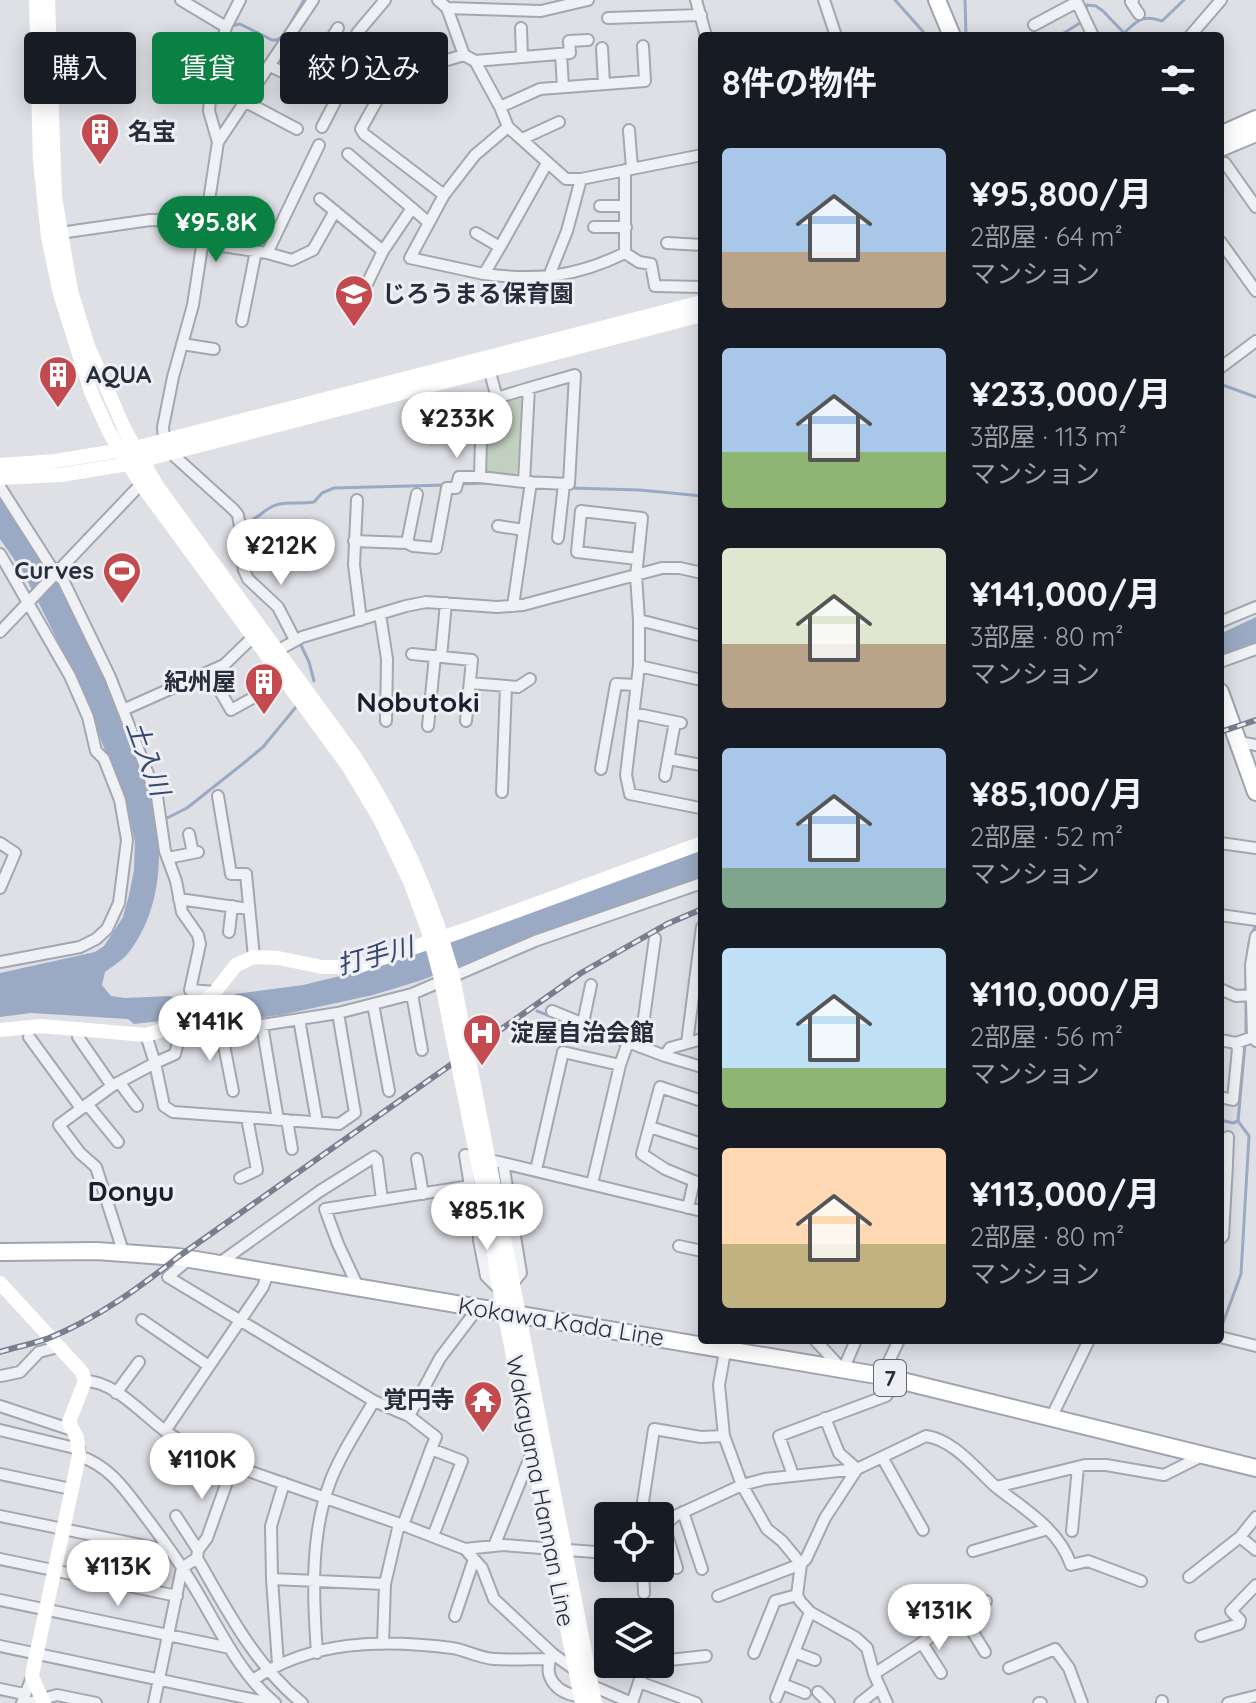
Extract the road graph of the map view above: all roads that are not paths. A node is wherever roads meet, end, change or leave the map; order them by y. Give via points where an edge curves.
1 (36, 0) edge
2 (48, 0) edge
3 (240, 0) edge
4 (313, 0) edge
5 (385, 0) edge
6 (438, 0) edge
7 (588, 0) edge
8 (696, 0) edge
9 (824, 0) edge
10 (937, 0) edge
11 (1221, 0) edge
12 (186, 1) edge
13 (1076, 1) edge
14 (1131, 1) edge
15 (565, 2) edge
16 (522, 5) edge
17 (447, 8) junction
18 (1139, 14) dead end
19 (701, 15) junction
20 (608, 18) dead end
21 (1034, 25) dead end
22 (338, 28) dead end
23 (521, 28) dead end
24 (226, 29) junction
25 (335, 32) edge
26 (358, 32) edge
27 (705, 32) edge
28 (835, 32) edge
29 (950, 32) edge
30 (1091, 32) edge
31 (1193, 32) edge
32 (588, 40) dead end
33 (643, 46) dead end
34 (602, 48) dead end
35 (561, 54) junction
36 (464, 55) junction
37 (522, 57) junction
38 (475, 61) junction
39 (270, 66) junction
40 (280, 71) edge
41 (264, 75) edge
42 (604, 84) junction
43 (563, 87) junction
44 (245, 104) edge
45 (250, 104) edge
46 (334, 104) edge
47 (500, 107) junction
48 (1256, 119) edge
49 (559, 122) dead end
50 (322, 127) dead end
51 (508, 127) junction
52 (297, 129) dead end
53 (629, 130) dead end
54 (1224, 133) edge
55 (1256, 133) edge
56 (522, 139) junction
57 (218, 142) junction
58 (319, 145) dead end
59 (1224, 146) edge
60 (348, 154) dead end
61 (698, 156) edge
62 (547, 163) junction
63 (1224, 163) edge
64 (628, 169) junction
65 (581, 179) junction
66 (444, 195) junction
67 (320, 199) dead end
68 (600, 206) dead end
69 (625, 206) junction
70 (1256, 207) edge
71 (412, 208) junction
72 (335, 211) junction
73 (206, 221) junction
74 (427, 221) junction
75 (594, 227) dead end
76 (626, 227) junction
77 (60, 233) junction
78 (476, 233) dead end
79 (203, 243) junction
80 (667, 243) dead end
81 (698, 245) edge
82 (500, 247) junction
83 (1224, 247) edge
84 (383, 251) junction
85 (262, 252) junction
86 (625, 253) junction
87 (551, 271) dead end
88 (484, 274) junction
89 (698, 287) edge
90 (1256, 291) edge
91 (363, 292) dead end
92 (698, 304) edge
93 (698, 315) edge
94 (663, 318) junction
95 (242, 321) dead end
96 (1256, 341) edge
97 (182, 344) junction
98 (214, 349) dead end
99 (488, 363) junction
100 (1224, 365) edge
101 (529, 388) junction
102 (497, 398) junction
103 (168, 447) junction
104 (131, 456) junction
105 (0, 465) edge
106 (480, 477) junction
107 (0, 478) edge
108 (141, 484) junction
109 (529, 484) junction
110 (0, 487) edge
111 (564, 487) junction
112 (417, 494) dead end
113 (357, 500) dead end
114 (498, 526) dead end
115 (294, 528) dead end
116 (524, 530) junction
117 (245, 532) junction
118 (558, 538) dead end
119 (354, 541) junction
120 (407, 543) junction
121 (0, 554) edge
122 (637, 559) junction
123 (698, 572) edge
124 (55, 573) junction
125 (636, 576) junction
126 (29, 599) junction
127 (446, 603) junction
128 (513, 606) junction
129 (1256, 607) edge
130 (380, 614) junction
131 (4, 620) edge
132 (361, 620) junction
133 (639, 620) junction
134 (1224, 620) edge
135 (0, 632) edge
136 (698, 635) edge
137 (253, 637) junction
138 (298, 639) junction
139 (1256, 649) edge
140 (272, 654) junction
141 (412, 654) dead end
142 (438, 656) junction
143 (1224, 661) edge
144 (639, 666) junction
145 (209, 672) junction
146 (530, 679) dead end
147 (697, 679) dead end
148 (285, 680) junction
149 (470, 683) junction
150 (637, 685) junction
151 (506, 686) junction
152 (1224, 703) edge
153 (123, 710) junction
154 (633, 713) junction
155 (386, 721) dead end
156 (466, 721) dead end
157 (428, 726) dead end
158 (1239, 742) junction
159 (1256, 745) edge
160 (669, 759) junction
161 (698, 764) edge
162 (601, 769) dead end
163 (665, 776) dead end
164 (502, 792) dead end
165 (1256, 792) edge
166 (218, 796) dead end
167 (698, 808) edge
168 (189, 834) dead end
169 (0, 843) edge
170 (698, 844) edge
171 (1224, 844) edge
172 (1256, 848) edge
173 (168, 858) junction
174 (698, 884) edge
175 (0, 888) edge
176 (179, 899) junction
177 (232, 906) junction
178 (249, 909) junction
179 (1224, 916) edge
180 (1254, 920) edge
181 (433, 928) junction
182 (229, 932) dead end
183 (1256, 936) edge
184 (655, 938) dead end
185 (254, 957) junction
186 (698, 958) edge
187 (0, 962) edge
188 (591, 985) dead end
189 (215, 992) junction
190 (412, 994) junction
191 (1224, 994) edge
192 (1248, 995) junction
193 (373, 1004) junction
194 (552, 1011) dead end
195 (338, 1013) junction
196 (299, 1019) junction
197 (583, 1023) junction
198 (262, 1025) junction
199 (179, 1026) junction
200 (0, 1030) edge
201 (221, 1030) junction
202 (146, 1035) junction
203 (29, 1037) dead end
204 (78, 1037) dead end
205 (698, 1040) edge
206 (1224, 1040) edge
207 (1247, 1040) edge
208 (628, 1042) junction
209 (687, 1043) junction
210 (640, 1047) junction
211 (422, 1050) dead end
212 (665, 1056) junction
213 (155, 1063) junction
214 (620, 1065) junction
215 (698, 1066) edge
216 (115, 1084) junction
217 (233, 1091) dead end
218 (389, 1091) dead end
219 (1224, 1098) edge
220 (698, 1100) edge
221 (84, 1106) junction
222 (137, 1106) dead end
223 (247, 1118) junction
224 (283, 1120) junction
225 (317, 1122) junction
226 (650, 1127) junction
227 (1228, 1137) dead end
228 (118, 1142) dead end
229 (698, 1143) edge
230 (292, 1149) dead end
231 (1224, 1158) edge
232 (417, 1159) dead end
233 (503, 1163) junction
234 (536, 1170) junction
235 (240, 1178) dead end
236 (698, 1182) edge
237 (482, 1184) junction
238 (592, 1184) junction
239 (423, 1194) junction
240 (382, 1200) junction
241 (688, 1208) junction
242 (698, 1210) edge
243 (679, 1246) dead end
244 (698, 1250) edge
245 (0, 1252) edge
246 (121, 1252) junction
247 (189, 1259) junction
248 (218, 1264) junction
249 (268, 1273) junction
250 (0, 1283) edge
251 (506, 1288) junction
252 (359, 1289) junction
253 (478, 1308) junction
254 (512, 1313) junction
255 (142, 1320) dead end
256 (240, 1320) junction
257 (1224, 1338) edge
258 (698, 1341) edge
259 (819, 1344) edge
260 (854, 1344) edge
261 (897, 1344) edge
262 (1087, 1344) edge
263 (726, 1345) edge
264 (1256, 1346) edge
265 (58, 1347) junction
266 (139, 1362) dead end
267 (209, 1366) junction
268 (843, 1370) junction
269 (1, 1376) edge
270 (882, 1376) junction
271 (899, 1379) junction
272 (85, 1381) junction
273 (116, 1393) junction
274 (374, 1401) junction
275 (0, 1406) edge
276 (409, 1416) junction
277 (1052, 1416) junction
278 (825, 1418) junction
279 (0, 1430) edge
280 (72, 1430) junction
281 (165, 1431) junction
282 (724, 1436) junction
283 (431, 1449) junction
284 (533, 1451) junction
285 (79, 1452) junction
286 (1204, 1455) junction
287 (882, 1457) junction
288 (233, 1465) junction
289 (1078, 1467) junction
290 (1256, 1468) edge
291 (857, 1469) junction
292 (0, 1474) edge
293 (793, 1475) junction
294 (284, 1483) junction
295 (742, 1485) junction
296 (996, 1487) junction
297 (71, 1489) junction
298 (326, 1498) junction
299 (643, 1502) edge
300 (683, 1512) junction
301 (0, 1516) edge
302 (176, 1516) dead end
303 (1256, 1517) edge
304 (674, 1518) edge
305 (401, 1524) junction
306 (61, 1529) junction
307 (1048, 1529) junction
308 (923, 1530) dead end
309 (1072, 1531) dead end
310 (433, 1536) junction
311 (1240, 1537) junction
312 (494, 1546) junction
313 (558, 1547) junction
314 (465, 1549) junction
315 (1256, 1550) edge
316 (170, 1551) junction
317 (594, 1551) edge
318 (973, 1551) dead end
319 (198, 1554) junction
320 (0, 1559) edge
321 (474, 1559) junction
322 (674, 1560) edge
323 (801, 1564) junction
324 (182, 1568) junction
325 (677, 1568) dead end
326 (702, 1569) dead end
327 (53, 1570) junction
328 (1189, 1577) dead end
329 (272, 1579) junction
330 (314, 1579) junction
331 (1141, 1581) dead end
332 (644, 1582) edge
333 (385, 1584) junction
334 (1256, 1585) edge
335 (644, 1593) dead end
336 (797, 1595) junction
337 (177, 1596) junction
338 (718, 1596) dead end
339 (0, 1600) edge
340 (986, 1601) dead end
341 (44, 1610) junction
342 (810, 1612) junction
343 (455, 1616) dead end
344 (963, 1616) junction
345 (1201, 1636) dead end
346 (168, 1637) junction
347 (922, 1643) junction
348 (383, 1644) junction
349 (0, 1646) edge
350 (230, 1648) junction
351 (794, 1652) junction
352 (985, 1652) dead end
353 (36, 1653) junction
354 (317, 1653) junction
355 (754, 1653) dead end
356 (552, 1656) junction
357 (706, 1656) dead end
358 (674, 1659) edge
359 (815, 1660) dead end
360 (278, 1664) junction
361 (1009, 1668) dead end
362 (267, 1670) junction
363 (576, 1671) junction
364 (941, 1673) dead end
365 (874, 1674) junction
366 (640, 1678) edge
367 (159, 1680) junction
368 (253, 1680) junction
369 (639, 1682) junction
370 (782, 1684) junction
371 (879, 1688) junction
372 (0, 1689) edge
373 (818, 1692) dead end
374 (805, 1693) dead end
375 (1256, 1696) edge
376 (587, 1697) edge
377 (776, 1698) dead end
378 (32, 1700) edge
379 (272, 1700) edge
380 (96, 1703) edge
381 (154, 1703) edge
382 (302, 1703) edge
383 (696, 1703) edge
384 (829, 1703) edge
385 (860, 1703) edge
386 (887, 1703) edge
387 (1082, 1703) edge
388 (1228, 1703) edge

1 - 104 main road, Wakayama Hannan Line via 40,161 48,237 91,392
2 - 77 main road, Wakayama Hannan Line via 51,160
3 - 24 street
4 - 39 street
5 - 26 street
6 - 17 street
7 - 15 street
8 - 19 street
9 - 28 street
10 - 29 main road
11 - 31 street
12 - 24 street
13 - 21 street
13 - 30 street
14 - 18 street
15 - 16 street via 541,11
16 - 17 street
17 - 36 street
19 - 20 street
19 - 27 street
22 - 25 street
23 - 37 street
24 - 57 street via 209,111
32 - 35 street via 569,41 570,53
33 - 42 street via 645,81
34 - 42 street
35 - 37 street
35 - 43 street
36 - 38 street
36 - 66 street via 390,77 361,129
37 - 38 street
38 - 47 street
39 - 40 street
39 - 41 street
42 - 43 street
43 - 47 street via 540,89
44 - 57 street
45 - 52 street
46 - 50 street
47 - 51 street
48 - 54 main road
49 - 56 street
51 - 56 street
51 - 66 street via 475,155
53 - 64 street
55 - 59 main road
56 - 62 street
57 - 73 street
58 - 85 street
60 - 71 street
61 - 64 street
62 - 65 street via 566,179
62 - 82 street
63 - 70 street
64 - 65 street
64 - 69 street
65 - 87 street
66 - 74 street
67 - 72 street
68 - 69 street
69 - 76 street
71 - 74 street
71 - 84 street
72 - 84 street
72 - 85 street via 313,250 292,260
73 - 77 street via 150,220
73 - 79 street
74 - 88 street via 410,258
75 - 76 street
76 - 86 street
77 - 104 main road, Wakayama Hannan Line via 88,346
78 - 82 street
79 - 85 street
79 - 97 street
80 - 81 street
82 - 88 street
83 - 90 street
84 - 91 street
85 - 95 street
86 - 88 street via 582,271 523,279
86 - 89 street via 651,264 655,286
92 - 94 main road
93 - 94 main road
94 - 99 main road
96 - 100 street
97 - 98 street
97 - 103 street via 163,427
99 - 102 street
99 - 103 main road
101 - 102 street
101 - 109 street
101 - 111 street via 575,375 569,484
102 - 106 street via 482,403
103 - 104 main road
103 - 117 street via 234,510
104 - 105 main road
104 - 107 main road via 61,475
104 - 108 main road, Wakayama Hannan Line
104 - 140 main road, Wakayama Hannan Line
106 - 109 street
106 - 120 street via 459,477 456,488 447,488 436,548
108 - 124 street
108 - 137 main road, Wakayama Hannan Line
109 - 111 street
109 - 116 street
110 - 124 street
111 - 118 street
112 - 120 street
113 - 119 street
114 - 116 street
115 - 117 street
116 - 128 street
117 - 138 street via 248,579 278,607
119 - 120 street
119 - 132 street
121 - 126 street
122 - 122 street via 642,518 581,511 577,552
122 - 125 street
123 - 125 street via 662,568
124 - 126 street
124 - 153 street via 63,580
125 - 128 street
125 - 133 street
126 - 131 street
126 - 187 street via 88,717 96,751 120,800 127,840 119,903 107,929 80,947
127 - 128 street
127 - 130 street via 426,602
127 - 142 street
129 - 134 street
130 - 132 street
130 - 155 street via 387,659
131 - 135 street
132 - 138 street
133 - 136 street
133 - 144 street
137 - 140 main road, Wakayama Hannan Line
137 - 145 street
138 - 140 street
139 - 143 street
140 - 148 main road, Wakayama Hannan Line
140 - 181 main road, Wakayama Hannan Line via 355,757 381,798 420,877
141 - 142 street
142 - 149 street via 472,660
142 - 157 street
144 - 147 street
144 - 150 street
145 - 148 street via 231,710
145 - 153 street
146 - 151 street via 518,687
148 - 181 main road, Wakayama Hannan Line via 381,821
149 - 151 street
149 - 156 street
150 - 154 street
150 - 162 street via 616,684
151 - 164 street
152 - 158 main road
153 - 173 street via 157,797
154 - 160 street via 678,723
154 - 167 street via 626,775 630,794
158 - 159 street
158 - 165 main road
160 - 161 street
160 - 163 street
166 - 178 street via 231,874 246,874
168 - 173 street via 195,852
169 - 175 street via 15,853
170 - 185 main road via 356,967
171 - 172 street
173 - 176 street
174 - 190 street via 535,941
176 - 177 street
176 - 189 street via 200,944 190,990
177 - 178 street
177 - 182 street
178 - 185 street
179 - 180 street
181 - 237 main road, Wakayama Hannan Line, bridge via 452,972
183 - 192 street
184 - 210 street
185 - 189 main road via 236,965
186 - 209 street
188 - 197 street
189 - 199 main road
190 - 193 street
190 - 211 street
191 - 192 street
192 - 207 street
193 - 195 street
193 - 218 street
194 - 197 street
195 - 196 street
195 - 225 street via 355,1113 339,1124
196 - 198 street
196 - 225 street
197 - 208 street
198 - 201 street
198 - 224 street
199 - 201 street
199 - 202 main road
199 - 213 street via 175,1054
200 - 202 main road via 41,1026
201 - 217 street
202 - 213 street
203 - 221 street
204 - 216 street
205 - 209 street
206 - 207 street
207 - 219 street via 1238,1049 1233,1100
208 - 210 street
208 - 214 street
209 - 212 street via 670,1048
210 - 212 street
212 - 215 street
213 - 216 street
213 - 223 street via 164,1106 173,1112
214 - 234 street via 563,1052
214 - 238 street
216 - 221 street
216 - 222 street
220 - 226 street via 660,1087
221 - 228 street
221 - 246 street via 59,1125 96,1167
223 - 224 street
223 - 235 street via 257,1170
224 - 225 street
224 - 230 street
226 - 229 street
226 - 236 street via 642,1154
227 - 231 street
232 - 239 street
233 - 234 street
233 - 237 street via 465,1155
233 - 251 street via 521,1273
234 - 238 street
236 - 241 street
237 - 239 street
237 - 251 main road, Wakayama Hannan Line
237 - 251 street via 479,1240 486,1276
238 - 241 street
239 - 240 street
240 - 248 street via 374,1157
240 - 252 street via 325,1209
241 - 242 street
243 - 244 street
245 - 246 main road, Kokawa Kada Line / 7
246 - 247 main road, Kokawa Kada Line / 7
247 - 248 main road, Kokawa Kada Line / 7
247 - 256 street via 168,1277
248 - 249 main road, Kokawa Kada Line / 7
249 - 252 main road, Kokawa Kada Line / 7
249 - 256 street
250 - 265 main road
251 - 254 main road, Wakayama Hannan Line
252 - 253 main road, Kokawa Kada Line / 7
253 - 254 main road, Kokawa Kada Line / 7
253 - 276 street via 440,1358
254 - 258 main road, Kokawa Kada Line / 7
254 - 284 main road, Wakayama Hannan Line
254 - 313 main road, Wakayama Hannan Line
255 - 267 street
256 - 267 street
256 - 274 street
257 - 264 street
259 - 268 street
260 - 268 street
261 - 270 street
262 - 277 street
263 - 268 main road, Kokawa Kada Line / 7
263 - 282 street via 719,1385
265 - 269 street via 39,1352 20,1372
265 - 272 main road
266 - 273 street
267 - 281 street
268 - 270 main road, Kokawa Kada Line / 7
270 - 271 main road, Kokawa Kada Line / 7
271 - 277 main road, Kokawa Kada Line / 7
271 - 278 street via 886,1396
272 - 273 street via 97,1381
272 - 280 main road via 71,1413
273 - 281 street
274 - 276 street
274 - 298 street via 344,1451
275 - 280 street
276 - 283 street via 436,1437
277 - 286 main road, Kokawa Kada Line / 7
278 - 291 street via 839,1453
278 - 293 street via 779,1436
279 - 285 street
280 - 285 main road
281 - 288 street
282 - 295 street
282 - 299 street via 654,1429
283 - 305 street
283 - 310 street via 462,1461
284 - 312 street
284 - 313 main road, Wakayama Hannan Line
285 - 297 main road
285 - 316 street via 119,1482
286 - 289 street via 1164,1475 1106,1465
286 - 290 main road, Kokawa Kada Line / 7
287 - 291 street
287 - 296 street via 926,1436 936,1438
287 - 308 street
288 - 294 street
288 - 319 street
289 - 296 street
289 - 309 street
291 - 293 street
291 - 323 street
292 - 297 street
293 - 295 street
294 - 298 street
294 - 329 street via 271,1526
295 - 300 street
295 - 323 street via 767,1529
296 - 307 street
297 - 306 main road
298 - 305 street
298 - 330 street
300 - 304 street
300 - 326 street
301 - 306 street
302 - 319 street
303 - 311 street
305 - 310 street
305 - 333 street
306 - 316 street
306 - 327 main road
307 - 318 street
307 - 331 street via 1071,1565 1088,1561
310 - 314 street
311 - 315 street
311 - 328 street
312 - 313 street
312 - 314 street
313 - 317 street
313 - 363 main road, Wakayama Hannan Line
313 - 376 main road, Wakayama Hannan Line
314 - 321 street
316 - 324 street
319 - 324 street
319 - 362 street
320 - 327 street
321 - 343 street
321 - 356 street via 494,1599
322 - 325 street
323 - 336 street
323 - 338 street
324 - 337 street
324 - 350 street
327 - 337 street
327 - 341 main road
329 - 330 street
329 - 360 street
330 - 333 street
330 - 354 street
332 - 335 street
333 - 348 street
334 - 345 street via 1231,1611 1239,1624
336 - 342 street
336 - 355 street via 775,1601
337 - 346 street
339 - 341 street
340 - 344 street
341 - 346 street
341 - 353 main road
342 - 351 street
342 - 365 street via 867,1648
344 - 347 street
344 - 352 street
346 - 350 street
346 - 367 street
347 - 364 street
347 - 365 street
348 - 354 street via 357,1643
348 - 356 street via 453,1648 490,1659
349 - 353 street
350 - 368 street
351 - 359 street
351 - 370 street
353 - 367 street
353 - 378 main road
354 - 360 street
356 - 363 street
356 - 376 street via 552,1683 561,1692
357 - 358 street
360 - 362 street
361 - 387 street via 1055,1649 1069,1668
362 - 368 street
362 - 382 street
363 - 376 main road, Wakayama Hannan Line
365 - 371 street
366 - 369 street
367 - 379 street
367 - 381 street
368 - 379 street
369 - 376 street via 632,1703
369 - 383 street
370 - 374 street
370 - 377 street
371 - 385 street
371 - 386 street
372 - 378 street
373 - 384 street
375 - 388 street
378 - 380 street via 57,1695

